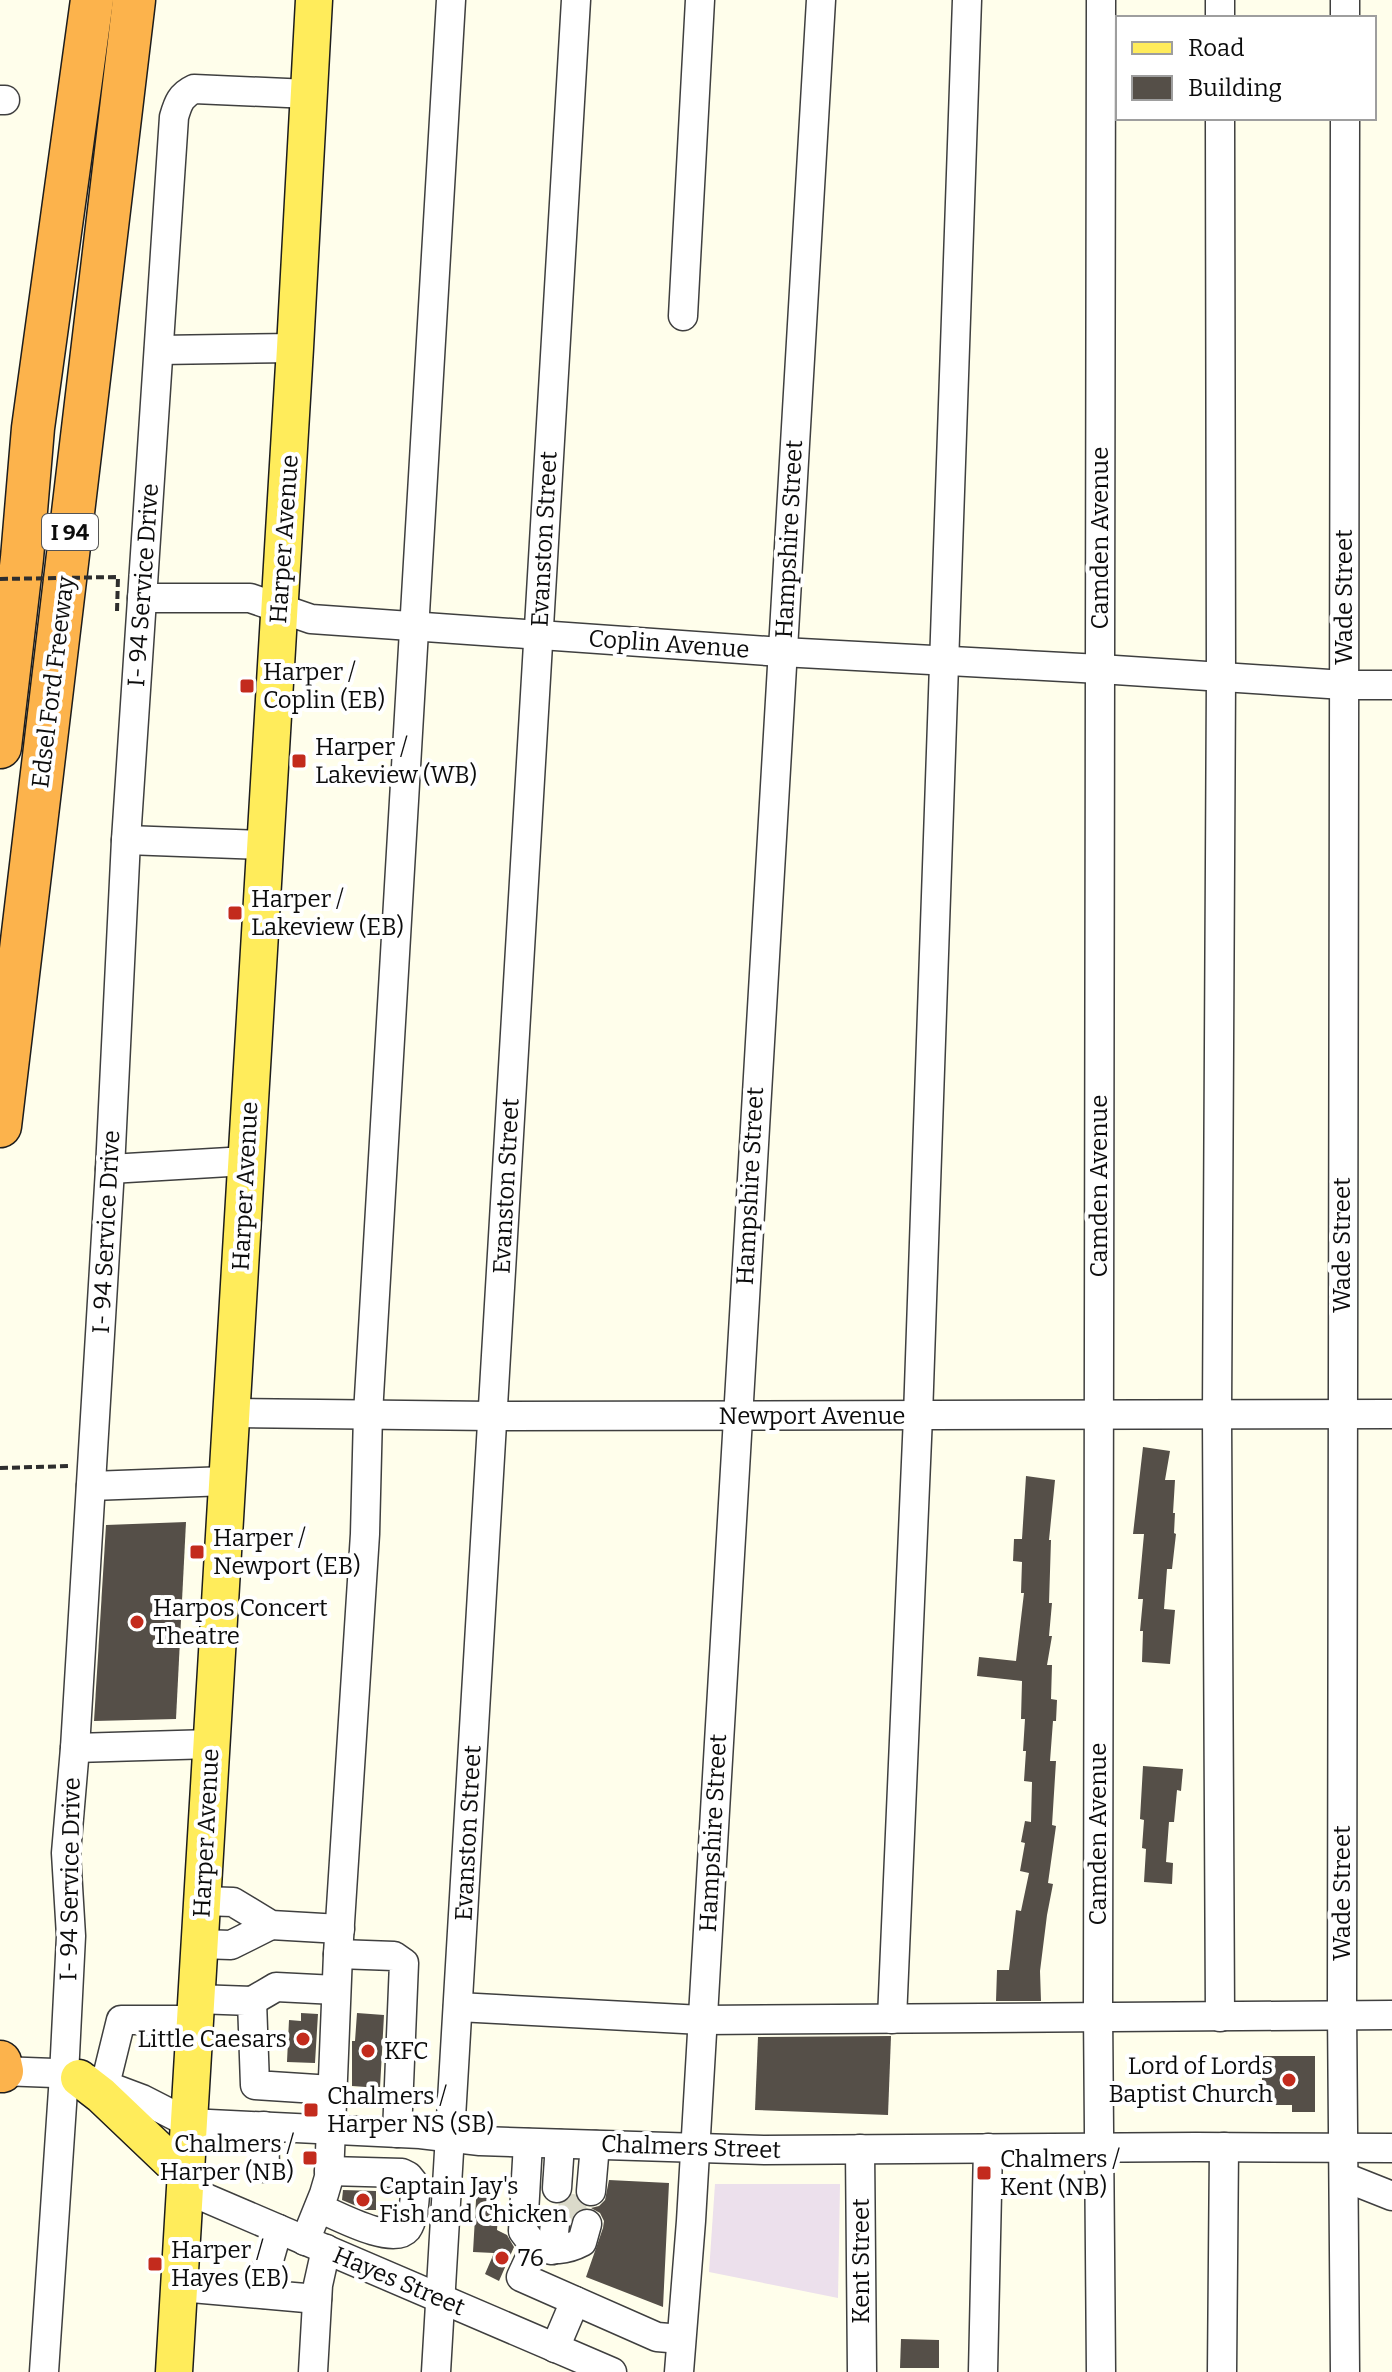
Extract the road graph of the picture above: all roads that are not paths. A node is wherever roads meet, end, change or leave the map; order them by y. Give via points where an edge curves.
1 (92, 0) edge
2 (134, 0) edge
3 (314, 0) edge
4 (451, 0) edge
5 (576, 0) edge
6 (700, 0) edge
7 (821, 0) edge
8 (967, 0) edge
9 (1101, 0) edge
10 (309, 94) junction
11 (1220, 120) edge
12 (1345, 120) edge
13 (683, 316) dead end
14 (45, 339) junction
15 (295, 348) junction
16 (159, 350) junction
17 (0, 518) edge
18 (129, 604) junction
19 (279, 608) junction
20 (413, 624) junction
21 (538, 635) junction
22 (782, 652) junction
23 (944, 661) junction
24 (1100, 669) junction
25 (1221, 678) junction
26 (1344, 685) junction
27 (1392, 685) edge
28 (0, 747) edge
29 (126, 840) junction
30 (265, 845) junction
31 (0, 1126) edge
32 (246, 1161) junction
33 (110, 1169) junction
34 (231, 1413) junction
35 (368, 1414) junction
36 (1342, 1414) junction
37 (1392, 1414) edge
38 (1217, 1415) junction
39 (492, 1416) junction
40 (737, 1416) junction
41 (918, 1416) junction
42 (1098, 1416) junction
43 (92, 1475) junction
44 (227, 1481) junction
45 (212, 1744) junction
46 (75, 1748) junction
47 (202, 1901) junction
48 (271, 1925) junction
49 (339, 1942) junction
50 (200, 1944) junction
51 (404, 1973) junction
52 (336, 1990) junction
53 (252, 2001) junction
54 (458, 2007) junction
55 (196, 2010) junction
56 (1342, 2015) junction
57 (1392, 2015) edge
58 (1220, 2017) junction
59 (1098, 2018) junction
60 (892, 2019) junction
61 (702, 2020) junction
62 (0, 2073) edge
63 (83, 2079) junction
64 (255, 2085) junction
65 (332, 2086) junction
66 (189, 2123) junction
67 (258, 2126) junction
68 (330, 2129) junction
69 (397, 2133) junction
70 (450, 2137) junction
71 (528, 2143) junction
72 (578, 2144) junction
73 (1099, 2147) junction
74 (1224, 2147) junction
75 (695, 2148) junction
76 (988, 2148) junction
77 (1392, 2148) edge
78 (860, 2149) junction
79 (1344, 2149) junction
80 (265, 2168) dead end
81 (329, 2176) junction
82 (1344, 2177) junction
83 (185, 2183) junction
84 (574, 2189) tunnel mouth
85 (1392, 2196) edge
86 (319, 2208) junction
87 (278, 2229) junction
88 (315, 2245) junction
89 (180, 2287) junction
90 (265, 2294) junction
91 (440, 2298) junction
92 (317, 2299) junction
93 (575, 2301) junction
94 (681, 2339) junction
95 (568, 2359) edge
96 (44, 2372) edge
97 (174, 2372) edge
98 (313, 2372) edge
99 (436, 2372) edge
100 (612, 2372) edge
101 (679, 2372) edge
102 (862, 2372) edge
103 (983, 2372) edge
104 (1101, 2372) edge
105 (1222, 2372) edge
106 (1345, 2372) edge

1 - 14 highway, Edsel Ford Freeway / I 94
2 - 31 highway, Edsel Ford Freeway / I 94
3 - 10 main road, Harper Avenue
4 - 20 street
5 - 21 street, Evanston Street
6 - 13 street
7 - 22 street, Hampshire Street
8 - 23 street
9 - 24 street, Camden Avenue
10 - 15 main road, Harper Avenue
10 - 16 street, I- 94 Service Drive via 194,89 177,105
11 - 25 street
12 - 26 street, Wade Street
14 - 17 highway
14 - 28 highway, Edsel Ford Freeway / I 94
15 - 16 street
15 - 19 main road, Harper Avenue
16 - 18 street, I- 94 Service Drive
18 - 19 street, Coplin Avenue via 250,598
18 - 29 street, I- 94 Service Drive
19 - 20 street, Coplin Avenue via 311,619
19 - 30 main road, Harper Avenue
20 - 21 street, Coplin Avenue
20 - 35 street
21 - 22 street, Coplin Avenue
21 - 39 street, Evanston Street
22 - 23 street, Coplin Avenue
22 - 40 street, Hampshire Street
23 - 24 street, Coplin Avenue
23 - 41 street
24 - 25 street, Coplin Avenue
24 - 42 street, Camden Avenue
25 - 26 street, Coplin Avenue
25 - 38 street
26 - 27 street, Coplin Avenue
26 - 36 street, Wade Street
29 - 30 street
29 - 33 street, I- 94 Service Drive
30 - 32 main road, Harper Avenue
32 - 33 street
32 - 34 main road, Harper Avenue
33 - 43 street, I- 94 Service Drive
34 - 35 street, Newport Avenue
34 - 44 main road, Harper Avenue
35 - 39 street, Newport Avenue
35 - 49 street
36 - 37 street, Newport Avenue
36 - 38 street, Newport Avenue
36 - 56 street, Wade Street
38 - 42 street, Newport Avenue
38 - 58 street
39 - 40 street, Newport Avenue
39 - 54 street, Evanston Street
40 - 41 street, Newport Avenue
40 - 61 street, Hampshire Street
41 - 42 street, Newport Avenue
41 - 60 street
42 - 59 street, Camden Avenue
43 - 44 street
43 - 46 street, I- 94 Service Drive
44 - 45 main road, Harper Avenue
45 - 46 street
45 - 47 main road, Harper Avenue
46 - 63 street, I- 94 Service Drive via 66,1853
47 - 48 street via 233,1902
47 - 50 main road, Harper Avenue
48 - 49 street
48 - 50 street via 231,1945
49 - 51 street via 394,1956 404,1963
49 - 52 street
50 - 55 main road, Harper Avenue
51 - 65 street via 356,1974 345,2055
51 - 69 street
52 - 53 street via 276,1987
52 - 65 street
53 - 55 street
53 - 64 street
54 - 61 street
54 - 70 street, Evanston Street
55 - 63 street via 121,2020
55 - 66 main road, Harper Avenue
56 - 57 street
56 - 58 street
56 - 79 street, Wade Street
58 - 59 street
59 - 60 street
59 - 73 street, Camden Avenue
60 - 61 street
61 - 75 street, Hampshire Street
62 - 63 street, Chalmers Street
63 - 66 street, Chalmers Street via 142,2099
63 - 83 main road
63 - 96 street, I- 94 Service Drive
64 - 65 street
64 - 67 street
65 - 68 street
66 - 67 street, Chalmers Street
66 - 83 main road, Harper Avenue
67 - 68 street, Chalmers Street
67 - 80 street
68 - 69 street, Chalmers Street
68 - 81 street
69 - 70 street, Chalmers Street
70 - 71 street, Chalmers Street
70 - 91 street, Evanston Street
71 - 72 street, Chalmers Street
71 - 93 street via 523,2231 561,2236 521,2277
72 - 75 street, Chalmers Street
72 - 84 street
73 - 74 street, Chalmers Street
73 - 76 street, Chalmers Street
73 - 104 street, Camden Avenue
74 - 79 street, Chalmers Street
74 - 105 street
75 - 78 street, Chalmers Street
75 - 94 street, Hampshire Street
76 - 78 street, Chalmers Street
76 - 103 street
77 - 79 street, Chalmers Street
78 - 102 street, Kent Street
79 - 82 street, Wade Street
81 - 86 street
81 - 86 street via 390,2184 402,2197 402,2208 391,2226 379,2232
82 - 85 street
82 - 106 street, Wade Street
83 - 87 street, Hayes Street
83 - 89 main road, Harper Avenue
86 - 88 street
87 - 88 street, Hayes Street
87 - 90 street
88 - 91 street, Hayes Street
88 - 92 street
89 - 90 street
89 - 97 main road, Harper Avenue
90 - 92 street
91 - 95 street, Hayes Street
91 - 99 street, Evanston Street
92 - 98 street
93 - 94 street via 657,2337
93 - 95 street
94 - 101 street, Hampshire Street
95 - 100 street, Hayes Street

